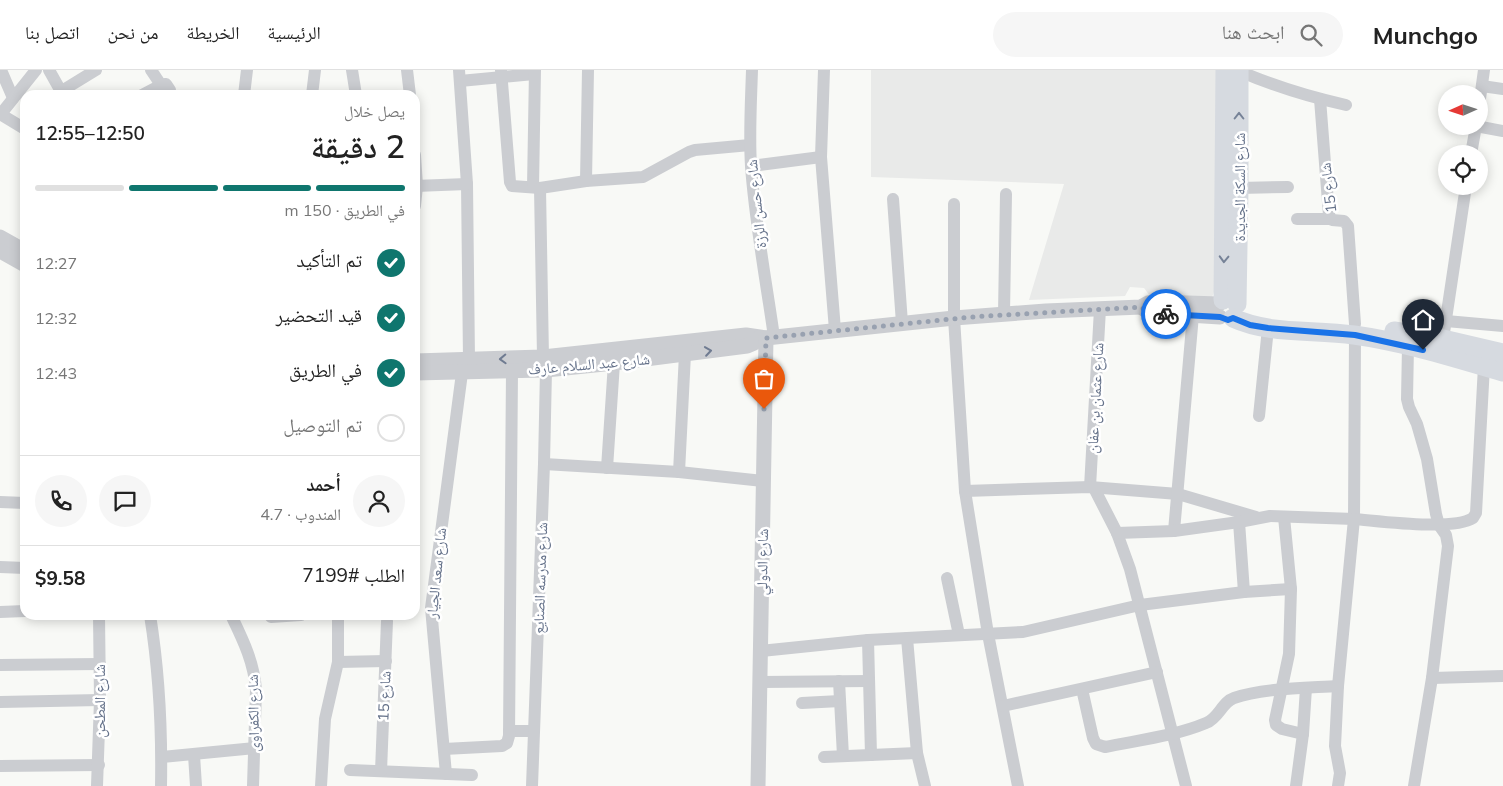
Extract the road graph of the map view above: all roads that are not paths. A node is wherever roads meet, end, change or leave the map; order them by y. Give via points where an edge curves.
1 (1, 70) edge
2 (36, 70) edge
3 (49, 70) edge
4 (96, 70) edge
5 (151, 70) edge
6 (247, 70) edge
7 (316, 70) edge
8 (352, 70) edge
9 (406, 70) edge
10 (588, 70) edge
11 (752, 70) edge
12 (824, 70) edge
13 (1234, 70) edge
14 (1484, 70) edge
15 (535, 72) edge
16 (501, 74) edge
17 (460, 76) edge
18 (160, 85) junction
19 (1482, 85) edge
20 (1488, 87) edge
21 (1503, 89) edge
22 (20, 90) edge
23 (20, 90) edge
24 (59, 90) edge
25 (66, 90) edge
26 (151, 90) edge
27 (169, 90) edge
28 (245, 90) edge
29 (313, 90) edge
30 (355, 90) edge
31 (409, 90) edge
32 (14, 98) junction
33 (1320, 99) junction
34 (1346, 104) dead end
35 (0, 115) edge
36 (20, 126) edge
37 (1488, 128) edge
38 (1503, 131) edge
39 (750, 145) junction
40 (821, 156) junction
41 (751, 166) junction
42 (586, 181) junction
43 (467, 184) junction
44 (420, 186) edge
45 (537, 187) junction
46 (1288, 187) dead end
47 (1239, 188) junction
48 (1006, 194) dead end
49 (1465, 195) edge
50 (893, 199) dead end
51 (954, 204) dead end
52 (1298, 219) dead end
53 (1330, 219) junction
54 (0, 237) edge
55 (20, 248) edge
56 (0, 251) edge
57 (20, 262) edge
58 (1141, 307) junction
59 (1100, 309) junction
60 (1228, 309) junction
61 (1004, 314) junction
62 (1193, 315) junction
63 (954, 318) junction
64 (1446, 321) junction
65 (902, 323) junction
66 (1503, 326) edge
67 (1268, 328) junction
68 (1355, 329) junction
69 (835, 330) junction
70 (766, 337) junction
71 (1408, 346) junction
72 (1440, 346) junction
73 (1503, 353) edge
74 (685, 354) junction
75 (420, 362) edge
76 (614, 363) junction
77 (544, 364) junction
78 (1484, 366) junction
79 (465, 367) junction
80 (512, 371) junction
81 (420, 372) edge
82 (1503, 372) edge
83 (1259, 416) dead end
84 (544, 464) junction
85 (607, 468) junction
86 (679, 472) junction
87 (763, 481) junction
88 (1092, 488) junction
89 (965, 491) junction
90 (1178, 494) junction
91 (0, 502) edge
92 (20, 503) edge
93 (1284, 517) junction
94 (1257, 518) junction
95 (1354, 519) junction
96 (1239, 522) junction
97 (1439, 525) junction
98 (1174, 532) junction
99 (1117, 533) junction
100 (0, 567) edge
101 (20, 568) edge
102 (947, 578) dead end
103 (1291, 589) junction
104 (1244, 592) junction
105 (1140, 605) junction
106 (20, 611) edge
107 (0, 612) edge
108 (99, 620) edge
109 (151, 620) edge
110 (233, 620) edge
111 (338, 620) edge
112 (387, 621) dead end
113 (988, 634) junction
114 (959, 635) junction
115 (907, 638) junction
116 (868, 640) junction
117 (761, 651) junction
118 (338, 662) junction
119 (386, 662) junction
120 (100, 664) junction
121 (0, 665) edge
122 (1157, 672) junction
123 (1503, 676) edge
124 (1432, 678) junction
125 (839, 681) junction
126 (869, 681) junction
127 (761, 682) junction
128 (1338, 686) junction
129 (1306, 688) junction
130 (1082, 689) junction
131 (1281, 690) junction
132 (100, 700) junction
133 (840, 701) junction
134 (0, 702) edge
135 (802, 703) dead end
136 (1003, 706) junction
137 (509, 731) junction
138 (534, 731) junction
139 (1172, 733) junction
140 (1303, 734) junction
141 (254, 748) junction
142 (444, 749) junction
143 (917, 753) junction
144 (194, 754) junction
145 (871, 755) junction
146 (843, 756) junction
147 (162, 757) junction
148 (824, 757) dead end
149 (98, 765) junction
150 (0, 766) edge
151 (350, 770) dead end
152 (381, 771) junction
153 (446, 774) junction
154 (472, 775) dead end
155 (96, 786) edge
156 (161, 786) edge
157 (196, 786) edge
158 (253, 786) edge
159 (321, 786) edge
160 (532, 786) edge
161 (758, 786) edge
162 (925, 786) edge
163 (1018, 786) edge
164 (1186, 786) edge
165 (1296, 786) edge
166 (1338, 786) edge
167 (1414, 786) edge

1 - 32 street
2 - 23 street
3 - 24 street
4 - 25 street
5 - 18 street
6 - 28 street
7 - 29 street
8 - 30 street
9 - 31 street
10 - 42 street
11 - 39 street, شارع حسن الرزة
12 - 40 street
13 - 33 street
47 -> 13 main road, شارع السكة الجديدة
13 -> 60 main road, شارع السكة الجديدة
14 - 19 street
15 - 16 street
15 - 45 street, شارع مدرسه الصنايع
16 - 17 street
16 - 45 street via 510,182 512,186
17 - 43 street, شارع سعد الجيار
18 - 26 street
18 - 27 street via 166,84
20 - 21 street
22 - 32 street
32 - 35 street
33 - 34 street
33 - 53 street, شارع 15
35 - 36 street
37 - 38 street
39 - 41 street, شارع حسن الرزة
39 - 42 street via 689,152 642,177
40 - 41 street
40 - 69 street
41 - 70 street, شارع حسن الرزة
42 - 45 street
43 - 44 street
43 - 79 street, شارع سعد الجيار
45 - 77 street, شارع مدرسه الصنايع
46 - 47 street
47 - 60 main road, شارع السكة الجديدة
48 - 61 street
49 - 64 street
50 - 65 street
51 - 63 street
52 - 53 street
53 - 68 street, شارع 15 via 1346,222 1348,226
54 - 55 street
56 - 57 street
58 - 59 street, شارع عبد السلام عارف
58 - 60 street, شارع عبد السلام عارف via 1156,302
58 - 62 street, شارع عبد السلام عارف via 1148,312
59 - 61 street, شارع عبد السلام عارف
59 - 88 street, شارع عثمان بن عفان
60 - 62 street, شارع عبد السلام عارف
60 - 67 main road, شارع عبد السلام عارف via 1250,325
60 - 68 main road, شارع عبد السلام عارف
61 - 63 street, شارع عبد السلام عارف
62 - 90 street
63 - 65 street, شارع عبد السلام عارف
63 - 89 street
64 - 66 street
64 - 72 street
65 - 69 street, شارع عبد السلام عارف
67 - 68 main road, شارع عبد السلام عارف
67 - 83 street
68 - 71 main road, شارع عبد السلام عارف
68 - 72 main road, شارع عبد السلام عارف
68 - 95 street
69 - 70 street, شارع عبد السلام عارف
74 -> 70 street, شارع عبد السلام عارف via 750,345
70 - 77 street, شارع عبد السلام عارف via 746,335
70 - 87 street, شارع الدولي
71 - 72 main road, شارع عبد السلام عارف
71 - 97 street via 1407,399 1427,459
72 - 73 main road, شارع عبد السلام عارف
72 - 78 main road, شارع عبد السلام عارف
74 - 76 street, شارع عبد السلام عارف
74 - 86 street
75 - 79 street, شارع عبد السلام عارف
76 - 77 street, شارع عبد السلام عارف
76 - 85 street
77 -> 79 street, شارع عبد السلام عارف
77 - 80 street, شارع عبد السلام عارف
77 - 84 street, شارع مدرسه الصنايع
78 - 82 main road, شارع عبد السلام عارف
78 - 97 street via 1476,513 1470,520
79 - 80 street, شارع عبد السلام عارف
79 - 81 street, شارع عبد السلام عارف
79 - 142 street, شارع سعد الجيار via 430,608
80 - 137 street
84 - 85 street
84 - 138 street, شارع مدرسه الصنايع
85 - 86 street
86 - 87 street
87 - 117 street, شارع الدولي
88 - 89 street
88 - 90 street
88 - 99 street
89 - 113 street
90 - 94 street
90 - 98 street
91 - 92 street
93 - 94 street
93 - 95 street
93 - 103 street
94 - 96 street
95 - 97 street
95 - 128 street
96 - 98 street
96 - 104 street
97 - 124 street via 1448,546
98 - 99 street
99 - 105 street
100 - 101 street
102 - 114 street
103 - 104 street
103 - 131 street via 1289,654
104 - 105 street
105 - 113 street via 1023,632
105 - 122 street
106 - 107 street
108 - 120 street, شارع المطحن
109 - 147 street via 157,656
110 - 141 street, شارع الكفراوى via 255,675
111 - 118 street
112 - 119 street, شارع 15
113 - 114 street
113 - 136 street
114 - 115 street
115 - 116 street
115 - 143 street
116 - 117 street
116 - 126 street
117 - 127 street, شارع الدولي
118 - 119 street
118 - 159 street via 325,719
119 - 152 street, شارع 15
120 - 121 street
120 - 132 street, شارع المطحن
122 - 130 street
122 - 139 street
123 - 124 street
124 - 167 street
125 - 126 street
125 - 127 street
125 - 133 street
126 - 145 street
127 - 161 street, شارع الدولي
128 - 129 street
128 - 166 street via 1335,746 1340,773
129 - 131 street
129 - 140 street
130 - 136 street
130 - 139 street via 1093,738 1100,747
131 - 139 street via 1232,698 1208,722
131 - 140 street via 1276,725 1282,730
132 - 134 street
132 - 149 street, شارع المطحن
133 - 135 street
133 - 146 street
136 - 163 street
137 - 138 street
137 - 142 street via 507,742 502,746
138 - 160 street, شارع مدرسه الصنايع
139 - 164 street
140 - 165 street
141 - 144 street
141 - 158 street, شارع الكفراوى
142 - 153 street, شارع سعد الجيار
143 - 145 street
143 - 162 street
144 - 147 street
144 - 157 street
145 - 146 street
146 - 148 street
147 - 156 street
149 - 150 street
149 - 155 street, شارع المطحن
151 - 152 street
152 - 153 street
153 - 154 street

